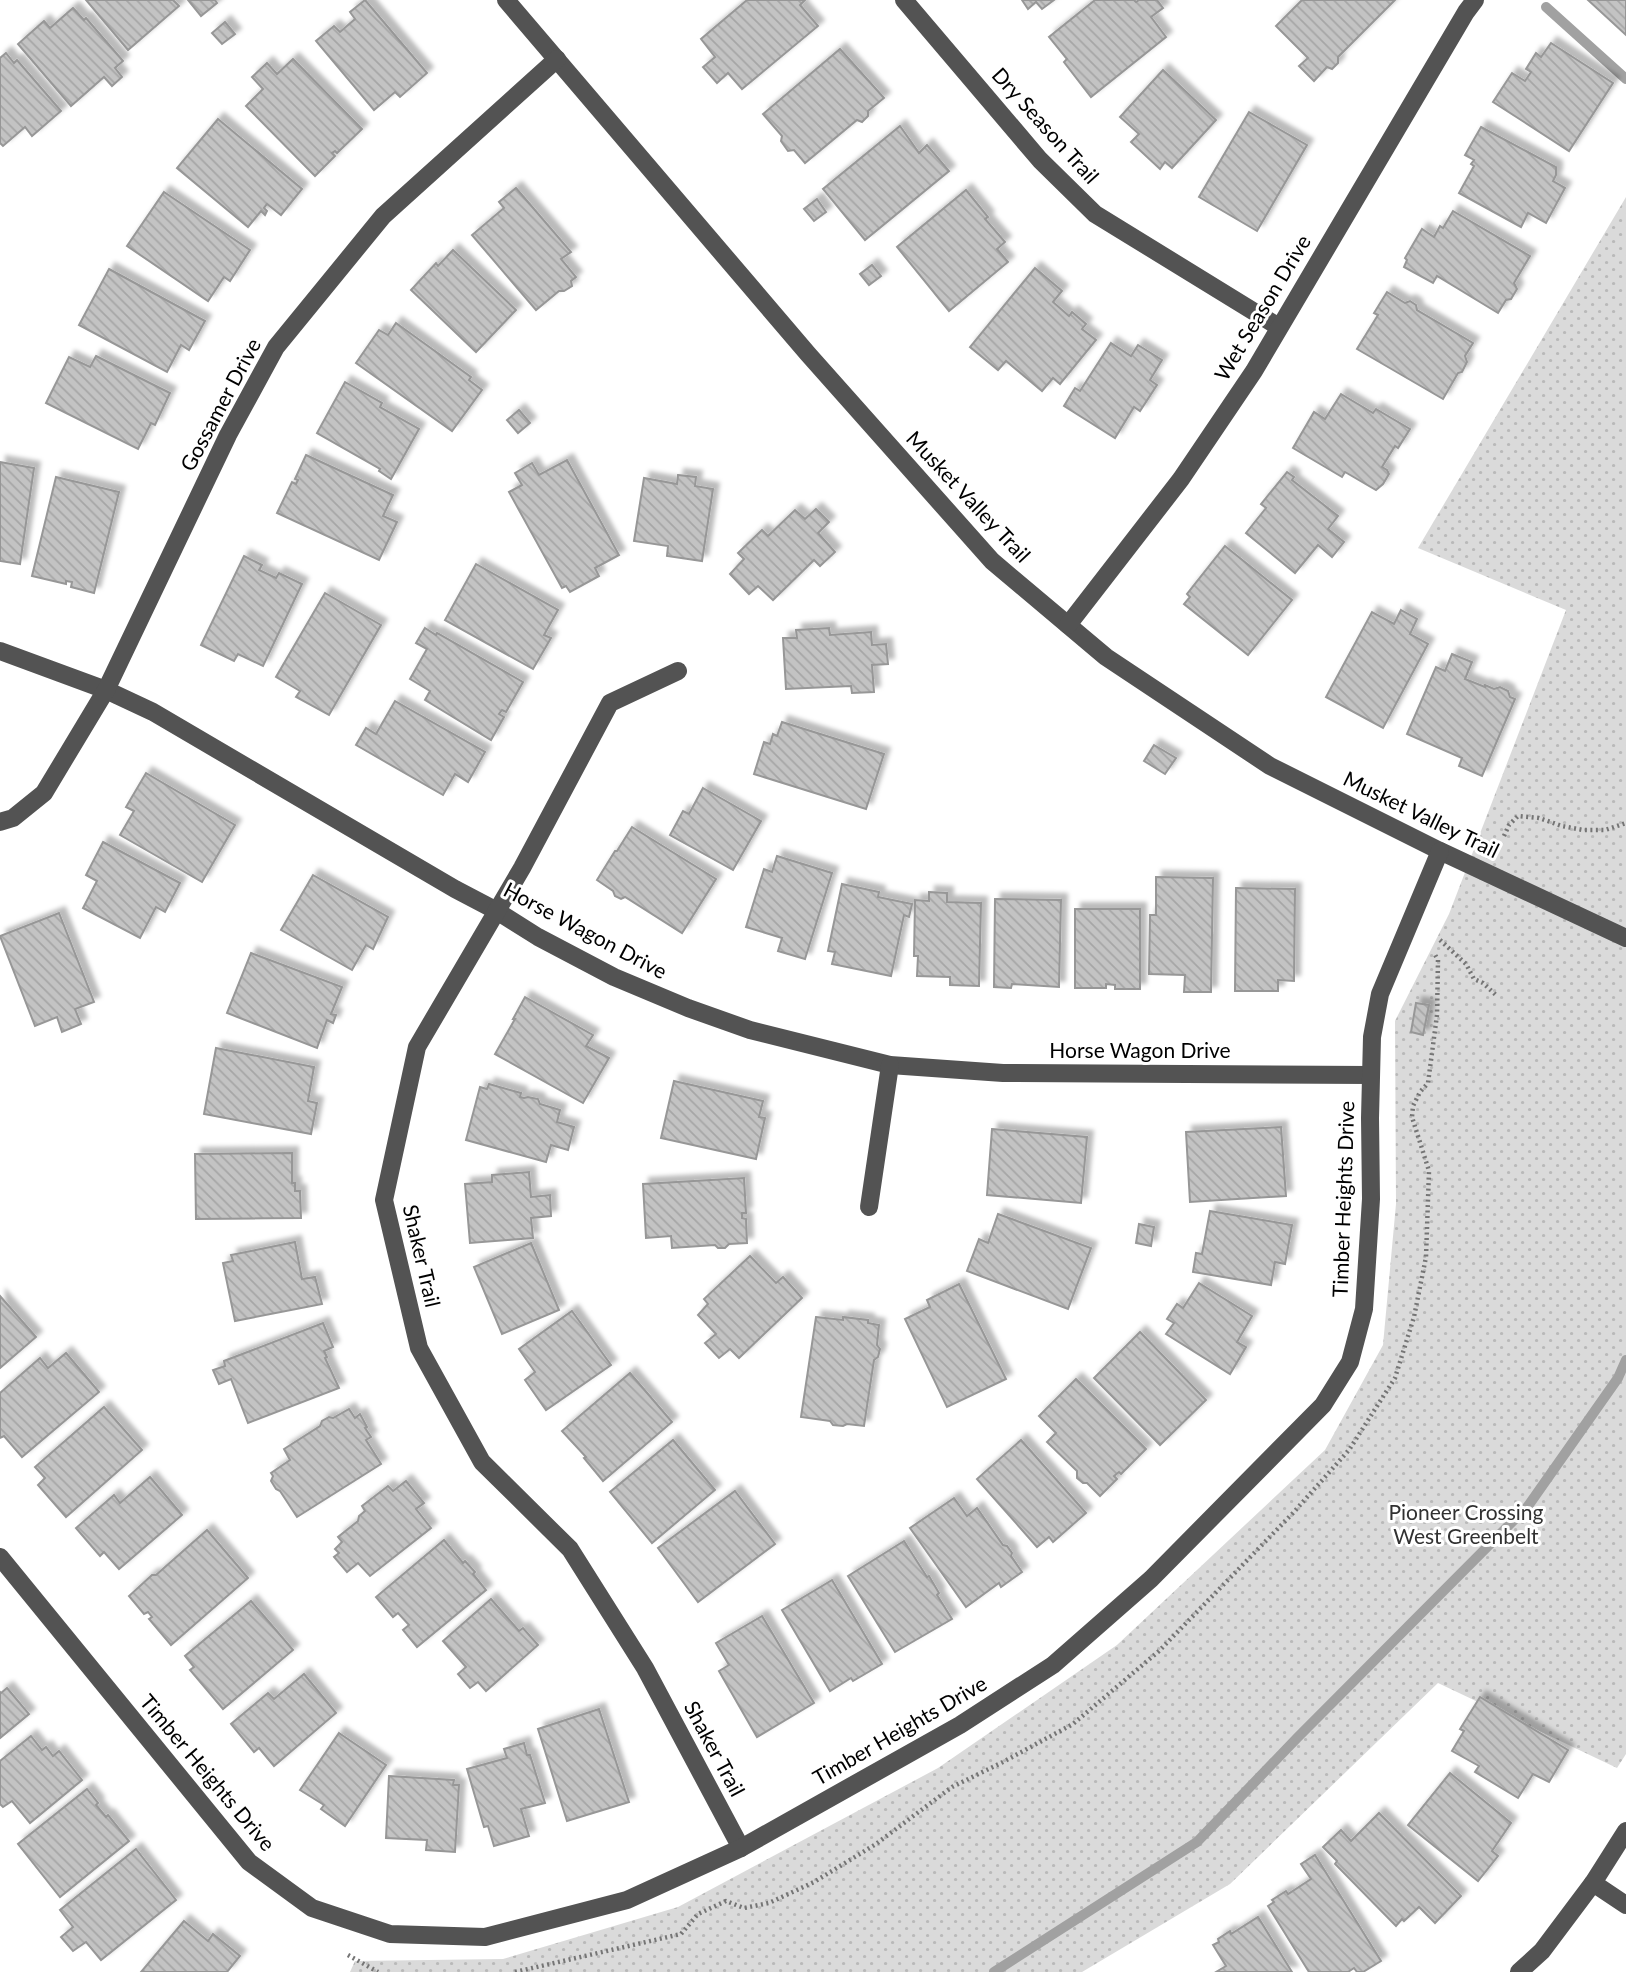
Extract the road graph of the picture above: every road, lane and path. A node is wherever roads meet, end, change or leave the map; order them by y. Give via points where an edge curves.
1 (506, 0) edge
2 (904, 0) edge
3 (1475, 0) edge
4 (557, 59) junction
5 (1279, 327) junction
6 (1068, 625) junction
7 (0, 651) edge
8 (678, 671) dead end
9 (106, 690) junction
10 (0, 822) edge
11 (1626, 823) edge
12 (1504, 836) dead end
13 (1440, 851) junction
14 (495, 910) junction
15 (1626, 938) edge
16 (1440, 940) dead end
17 (1497, 996) dead end
18 (890, 1065) junction
19 (1370, 1075) junction
20 (869, 1207) dead end
21 (0, 1557) edge
22 (1626, 1831) edge
23 (741, 1849) junction
24 (1593, 1882) junction
25 (1626, 1905) edge
26 (348, 1955) dead end
27 (378, 1972) edge
28 (1519, 1972) edge

1 - 4 street, Musket Valley Trail
2 - 5 street, Dry Season Trail via 1040,160 1095,214
3 - 5 street, Wet Season Drive
4 - 6 street, Musket Valley Trail via 992,561
4 - 9 street, Gossamer Drive via 383,216 276,346 228,435
5 - 6 street, Wet Season Drive via 1181,479
6 - 13 street, Musket Valley Trail via 1106,657 1270,766
7 - 9 street, Horse Wagon Drive
8 - 14 street, Shaker Trail via 611,703
9 - 10 street, Gossamer Drive via 44,793 13,818
9 - 14 street, Horse Wagon Drive via 153,712
11 - 12 path via 1605,830 1583,830 1518,816
13 - 15 street, Musket Valley Trail
13 - 19 street, Timber Heights Drive via 1380,994
14 - 18 street, Horse Wagon Drive via 603,972 688,1009 750,1030
14 - 23 street, Shaker Trail via 417,1047 384,1200 419,1348 482,1462 570,1549 645,1668
16 - 17 path via 1466,964 1474,979
18 - 19 street, Horse Wagon Drive via 1003,1073
18 - 20 street
19 - 23 street, Timber Heights Drive via 1371,1199 1364,1309 1350,1362 1323,1405 1150,1579 1053,1665 960,1726
21 - 23 street, Timber Heights Drive via 248,1862 312,1908 390,1934 485,1937 627,1900
22 - 24 street
24 - 25 street
24 - 28 street via 1542,1951
26 - 27 path

